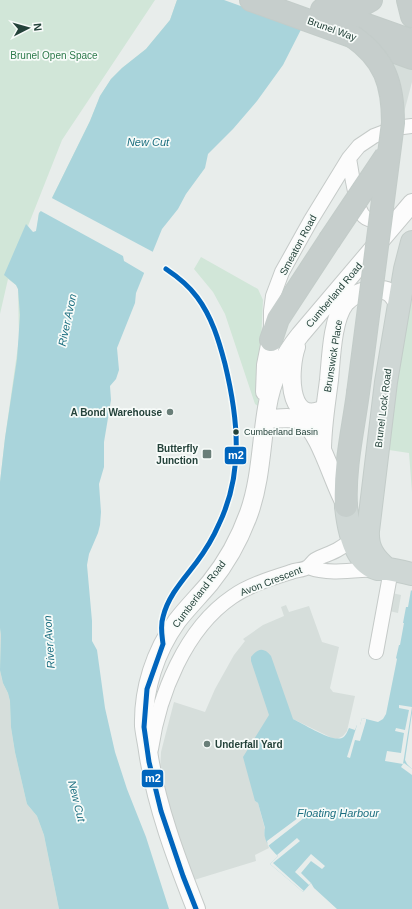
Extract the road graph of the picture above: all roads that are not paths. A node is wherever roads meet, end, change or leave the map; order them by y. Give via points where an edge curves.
1 (251, 0) edge
2 (295, 0) edge
3 (371, 0) edge
4 (408, 0) edge
5 (322, 10) junction
6 (412, 16) edge
7 (352, 36) junction
8 (412, 41) edge
9 (412, 58) edge
10 (411, 127) edge
11 (389, 152) junction
12 (349, 158) junction
13 (407, 209) edge
14 (412, 242) edge
15 (399, 305) junction
16 (300, 335) junction
17 (272, 340) junction
18 (325, 408) junction
19 (266, 419) junction
20 (322, 450) junction
21 (346, 506) junction
22 (357, 531) junction
23 (308, 567) junction
24 (392, 570) edge
25 (376, 652) dead end
26 (150, 762) junction
27 (196, 909) edge

1 - 7 highway, Brunel Way
2 - 5 highway, Brunel Way
3 - 5 highway via 352,10
4 - 6 highway
5 - 8 highway, Brunel Way
7 - 9 highway, Brunel Way
7 - 11 highway, bridge via 378,60 389,83 393,107
10 - 12 street, Smeaton Road via 395,128 374,136 359,146
11 - 17 highway, bridge via 278,319
11 - 21 highway, bridge via 346,473
12 - 13 street via 362,214 367,219 382,220
12 - 17 street, Smeaton Road via 282,272 273,296 270,327
13 - 16 street, Cumberland Road
14 - 15 main road, Brunel Lock Road
15 - 18 street, Brunswick Place via 389,292 383,290 368,290 354,296 345,304 336,324
15 - 22 main road, Brunel Lock Road
16 - 18 street via 294,352 292,372 295,401 303,410 309,412 319,412
16 - 19 street, Cumberland Road via 281,364
17 - 19 street via 264,385
18 - 20 street, Brunswick Place
19 - 20 street via 302,420 310,427
19 - 26 street, Cumberland Road via 258,479 241,534 211,582 176,622 153,667 147,689 144,726
20 - 21 street
21 - 22 main road
22 - 23 street, Avon Crescent via 337,550 314,560
22 - 24 main road, Brunel Lock Road via 367,540 378,562
23 - 24 street, Avon Crescent via 333,571
23 - 26 street, Avon Crescent via 248,588 215,611 202,626 177,664 171,678 154,732
24 - 25 street
26 - 27 street, Cumberland Road via 161,811

